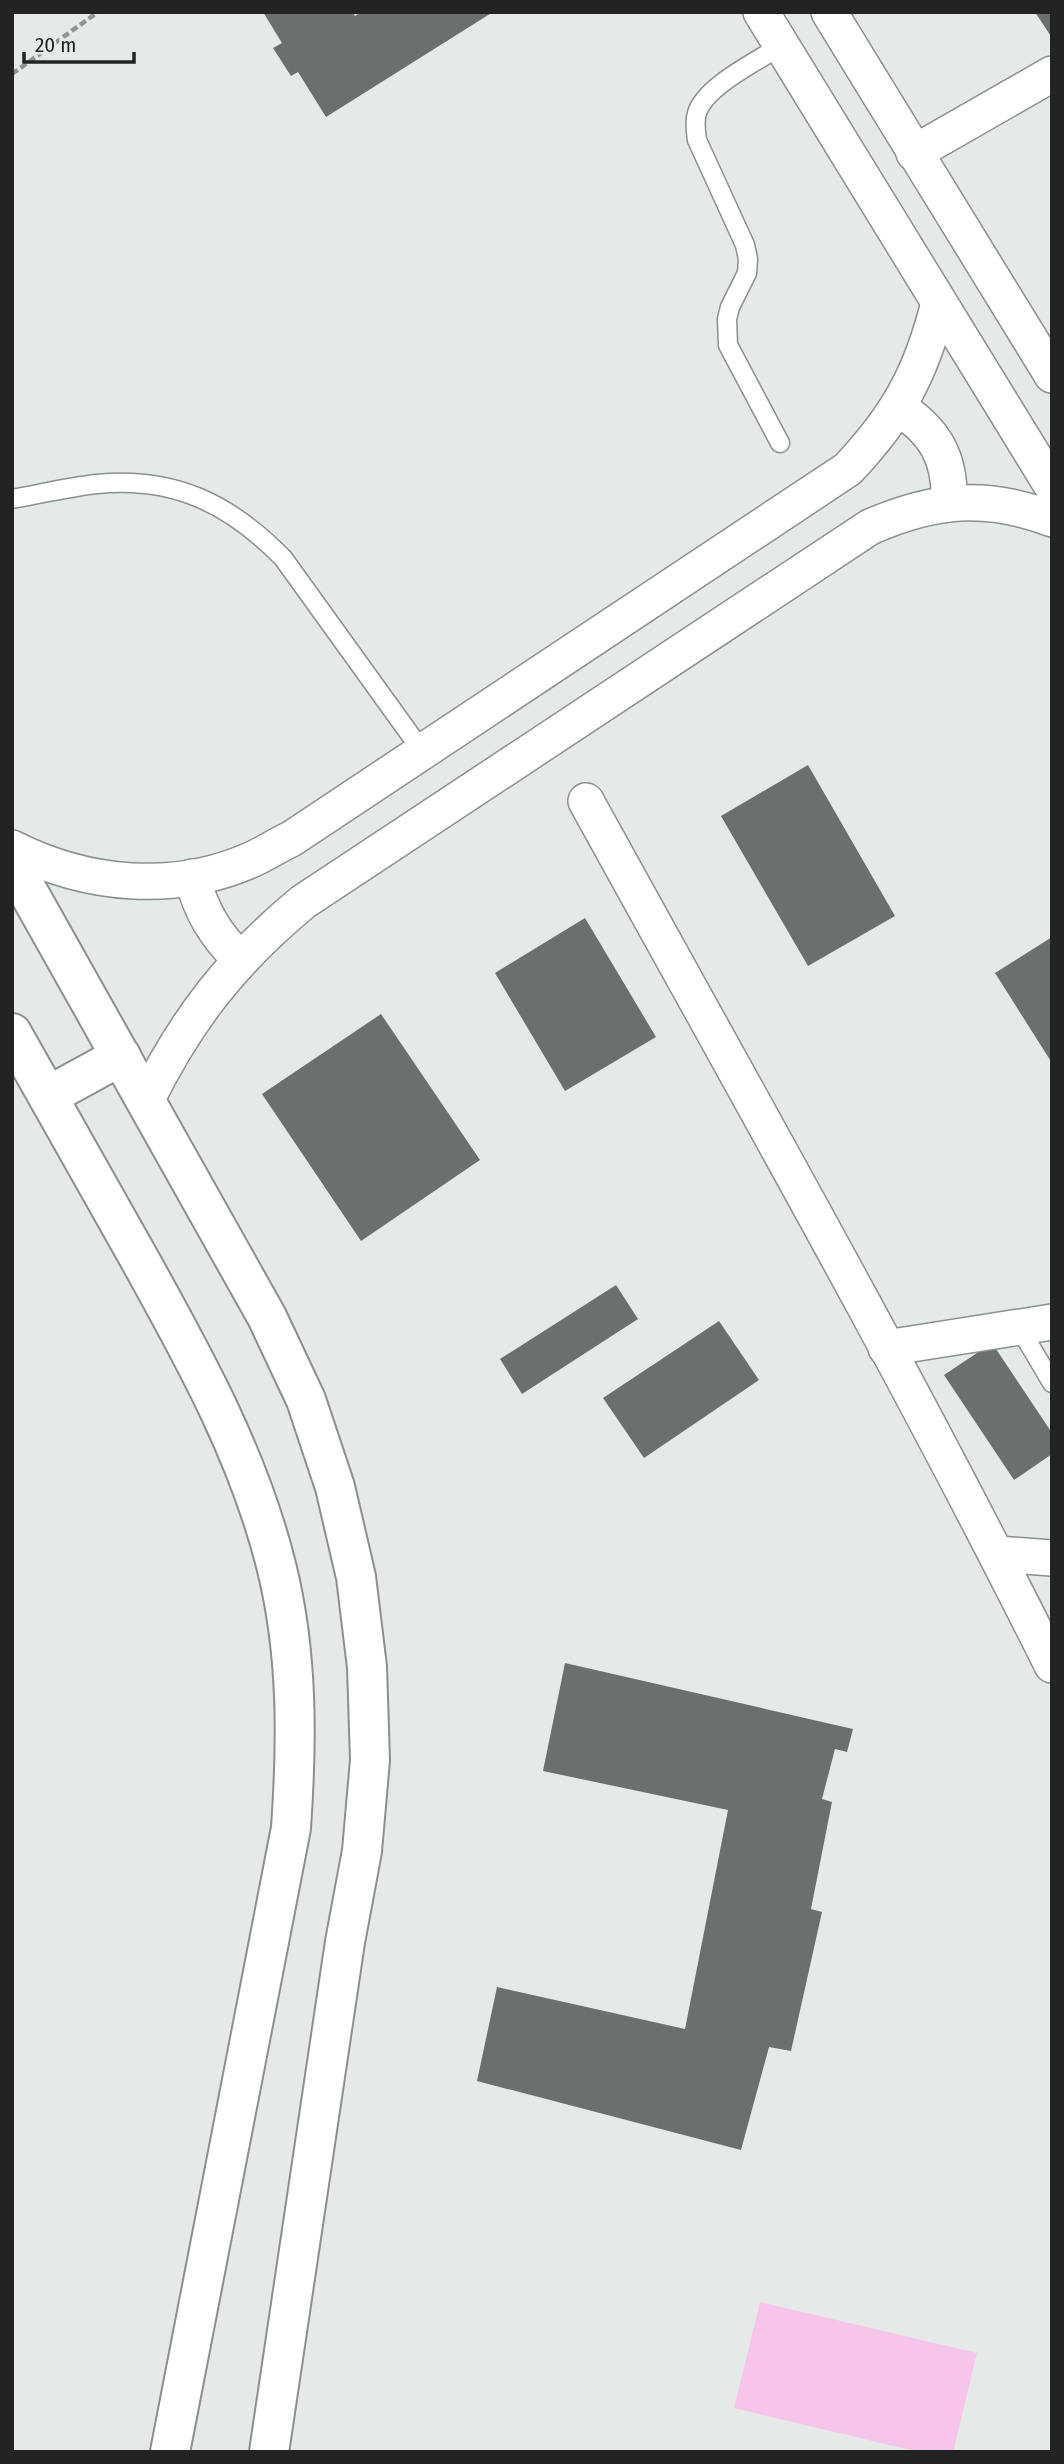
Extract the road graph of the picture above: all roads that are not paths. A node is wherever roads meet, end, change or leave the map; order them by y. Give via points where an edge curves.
1 (761, 12) edge
2 (829, 12) edge
3 (782, 45) junction
4 (1052, 74) edge
5 (914, 153) junction
6 (939, 303) junction
7 (1052, 375) edge
8 (899, 408) junction
9 (780, 443) dead end
10 (1052, 486) edge
11 (12, 499) edge
12 (949, 504) junction
13 (1052, 520) edge
14 (422, 751) junction
15 (586, 801) dead end
16 (12, 848) edge
17 (12, 863) edge
18 (192, 877) junction
19 (240, 959) junction
20 (12, 1033) edge
21 (121, 1056) junction
22 (48, 1096) junction
23 (146, 1101) junction
24 (1035, 1324) edge
25 (886, 1348) junction
26 (1052, 1383) edge
27 (997, 1554) junction
28 (1052, 1558) edge
29 (1052, 1665) edge
30 (170, 2452) edge
31 (269, 2452) edge

1 - 3 street
2 - 5 street
3 - 6 street
3 - 9 lane via 704,99 695,125 697,140 748,259 743,284 727,319 728,345
4 - 5 street
5 - 7 street
6 - 8 street via 926,351
6 - 10 street
8 - 12 street via 929,431 939,448 950,485
8 - 14 street via 848,469
11 - 14 lane via 97,484 132,483 200,497 231,513 283,558
12 - 13 street via 998,504
12 - 19 street via 901,513 870,527 303,902
14 - 18 street via 291,839 252,859
15 - 25 street
16 - 18 street via 82,875 124,881
17 - 21 main road
18 - 19 street via 208,922
19 - 23 street via 192,1019
20 - 22 main road
21 - 22 main road
21 - 23 main road
22 - 30 main road via 192,1353 238,1449 278,1571 296,1699 290,1828
23 - 31 main road via 267,1317 306,1400 335,1487 356,1577 367,1667 369,1760 362,1851
24 - 25 street
24 - 26 lane
25 - 27 street
27 - 28 street
27 - 29 street

